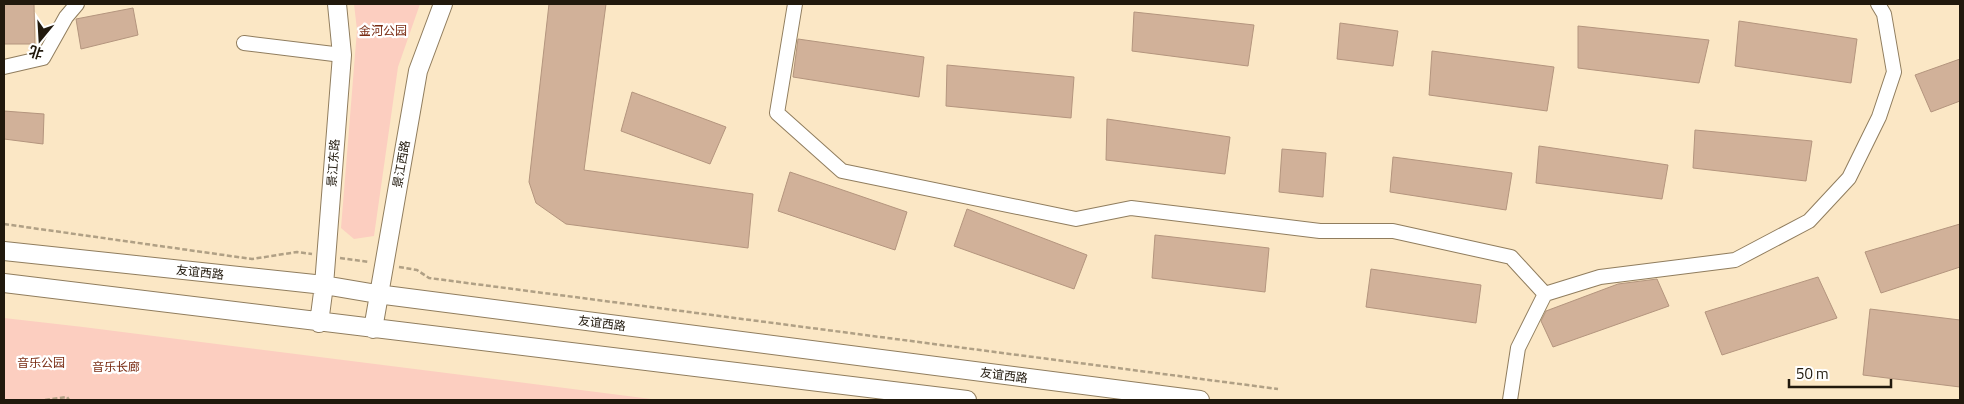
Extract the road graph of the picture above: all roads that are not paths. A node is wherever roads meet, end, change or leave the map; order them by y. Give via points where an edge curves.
1 (77, 4) edge
2 (337, 4) edge
3 (444, 4) edge
4 (795, 4) edge
5 (1878, 4) edge
6 (244, 43) dead end
7 (342, 55) junction
8 (4, 67) edge
9 (4, 252) edge
10 (4, 283) edge
11 (324, 285) junction
12 (377, 294) junction
13 (1545, 294) junction
14 (318, 323) junction
15 (373, 329) junction
16 (967, 400) edge
17 (1200, 400) edge
18 (1510, 400) edge

1 - 8 street via 43,58
2 - 7 main road, 景江东路
3 - 12 main road, 景江西路 via 418,71
4 - 13 street via 777,113 842,171 1076,219 1131,208 1320,230 1393,231 1511,257
5 - 13 street via 1884,14 1894,72 1879,117 1849,178 1809,221 1735,260 1600,277
6 - 7 street
7 - 11 main road, 景江东路
9 - 11 main road, 友谊西路
10 - 14 main road
11 - 12 main road, 友谊西路
11 - 14 main road, 景江东路
12 - 15 main road, 景江西路
12 - 17 main road, 友谊西路
13 - 18 street via 1518,348
14 - 15 main road
15 - 16 main road

